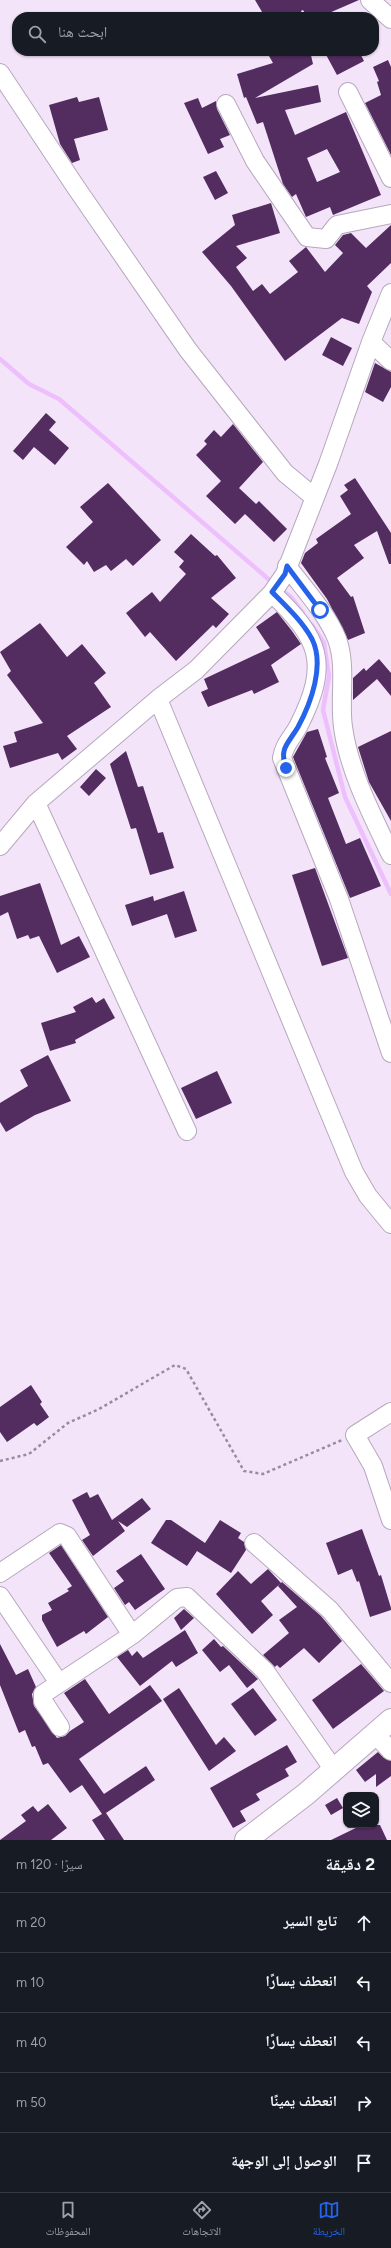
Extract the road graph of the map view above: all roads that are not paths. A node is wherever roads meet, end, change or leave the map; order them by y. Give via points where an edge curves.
1 (370, 0) edge
2 (391, 19) edge
3 (0, 73) edge
4 (348, 92) dead end
5 (226, 104) dead end
6 (391, 178) edge
7 (391, 214) edge
8 (391, 293) edge
9 (371, 342) junction
10 (391, 361) edge
11 (314, 497) junction
12 (286, 570) junction
13 (274, 591) junction
14 (158, 699) junction
15 (36, 803) junction
16 (2, 837) edge
17 (391, 854) edge
18 (391, 1053) edge
19 (187, 1131) dead end
20 (391, 1224) edge
21 (391, 1412) edge
22 (391, 1520) edge
23 (254, 1543) dead end
24 (0, 1573) edge
25 (0, 1596) edge
26 (132, 1635) junction
27 (59, 1683) junction
28 (391, 1684) edge
29 (391, 1720) edge
30 (60, 1727) dead end
31 (375, 1734) junction
32 (391, 1751) edge
33 (334, 1770) junction
34 (248, 1839) edge

1 - 2 street
3 - 11 street via 188,350 285,474
4 - 6 street
5 - 7 street via 255,161 307,237 326,239 337,225
8 - 9 street
9 - 10 street
9 - 11 street
11 - 12 street
12 - 13 street
12 - 17 street via 320,610 336,638 340,658 343,728 352,768
13 - 14 street via 196,670
13 - 18 street via 294,613 312,640 318,661 313,690 298,726 284,748 282,758 338,899
14 - 15 street
14 - 20 street via 354,1172 368,1196
15 - 16 street
15 - 19 street
21 - 22 street via 355,1435 373,1466
23 - 28 street via 330,1610
24 - 26 street via 60,1533 67,1536
25 - 27 street
26 - 27 street
26 - 33 street via 178,1598 187,1597 265,1671
27 - 30 street via 43,1694 43,1701
29 - 31 street
31 - 32 street
31 - 33 street
33 - 34 street

